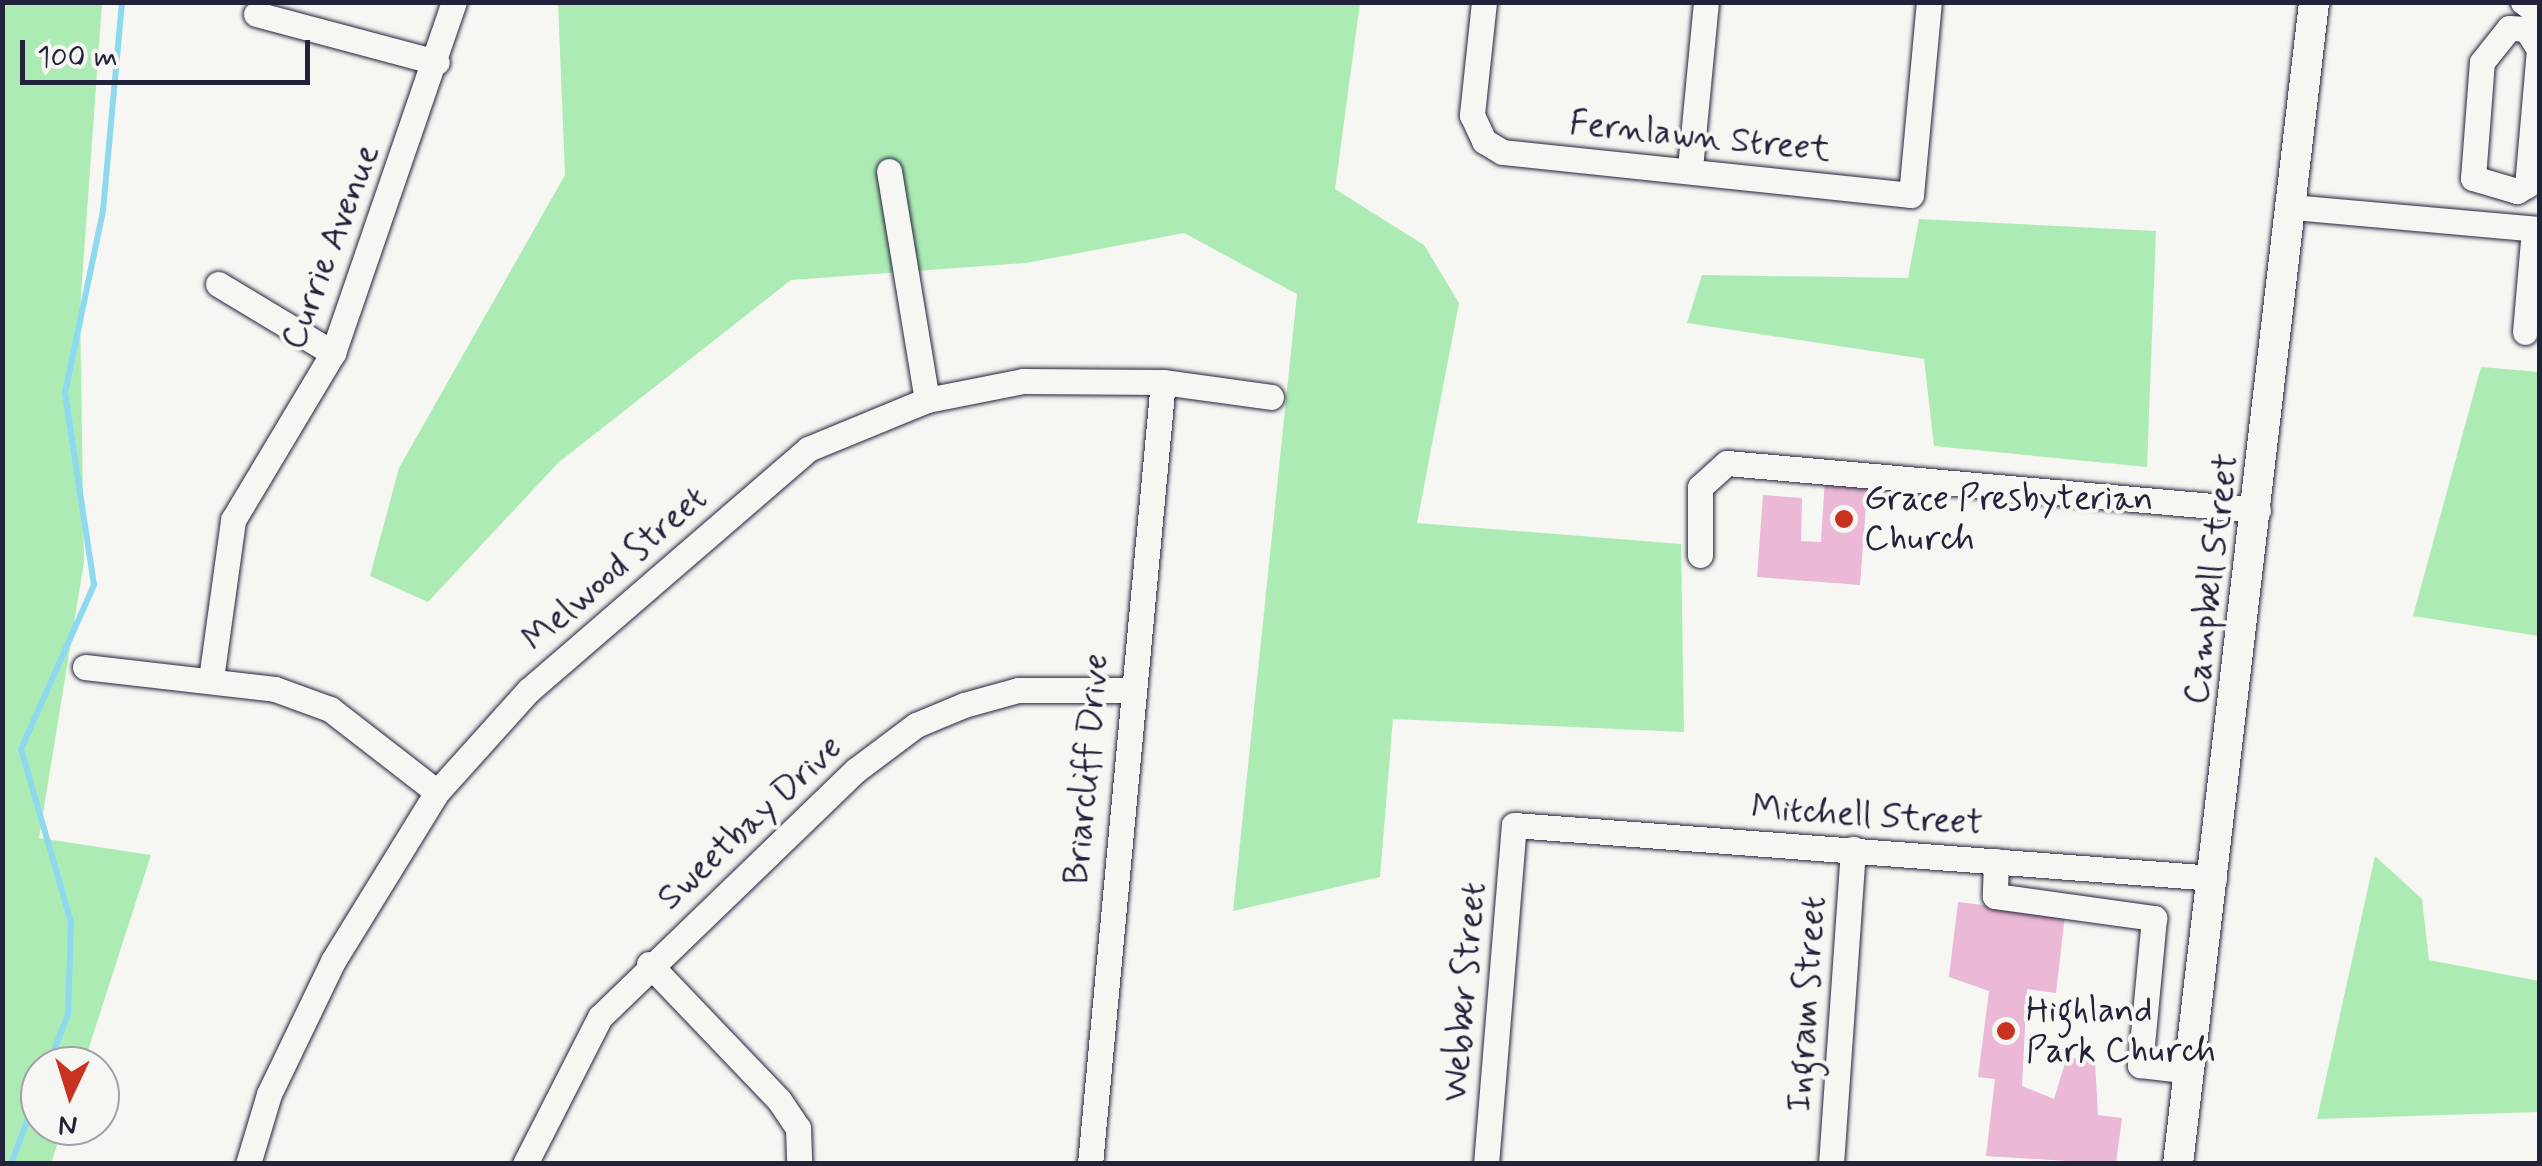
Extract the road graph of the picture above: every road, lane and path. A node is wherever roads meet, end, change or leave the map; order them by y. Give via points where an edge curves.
1 (454, 2) edge
2 (1484, 2) edge
3 (1706, 2) edge
4 (1929, 2) edge
5 (2314, 2) edge
6 (2531, 13) edge
7 (256, 14) dead end
8 (437, 62) junction
9 (1690, 168) junction
10 (889, 171) dead end
11 (2292, 207) junction
12 (2537, 229) edge
13 (218, 284) dead end
14 (2525, 332) dead end
15 (333, 354) junction
16 (1163, 382) junction
17 (1271, 397) dead end
18 (927, 400) junction
19 (2258, 510) junction
20 (1700, 555) dead end
21 (84, 668) dead end
22 (212, 679) junction
23 (1128, 690) junction
24 (437, 792) junction
25 (1514, 825) joint
26 (1853, 849) junction
27 (1996, 861) junction
28 (2214, 878) junction
29 (649, 964) junction
30 (2190, 1070) junction
31 (248, 1164) edge
32 (525, 1164) edge
33 (798, 1164) edge
34 (1090, 1164) edge
35 (1486, 1164) edge
36 (1831, 1164) edge
37 (2178, 1164) edge

1 - 8 street, Currie Avenue
2 - 9 street, Fernlawn Street via 1472,115 1484,141 1502,152
3 - 9 street
4 - 9 street, Fernlawn Street via 1911,195
5 - 11 main road, Campbell Street
6 - 6 street via 2497,34 2482,62 2473,178 2481,187 2527,185 2539,63
7 - 8 street
8 - 15 street, Currie Avenue
10 - 18 street
11 - 12 street
11 - 19 main road, Campbell Street
12 - 14 street
13 - 15 street
15 - 22 street, Currie Avenue via 233,520
16 - 17 street, Melwood Street
16 - 18 street, Melwood Street via 1023,382
16 - 23 street, Briarcliff Drive
18 - 24 street, Melwood Street via 808,449 529,690
19 - 20 street via 1727,463 1700,487
19 - 28 main road, Campbell Street
21 - 22 street
22 - 24 street via 330,709
23 - 29 street, Sweetbay Drive via 1018,690 916,725
23 - 34 street, Briarcliff Drive
24 - 31 street, Melwood Street via 333,961 269,1094
25 - 26 street, Mitchell Street
25 - 35 street, Webber Street
26 - 27 street, Mitchell Street
26 - 36 street, Ingram Street
27 - 28 street, Mitchell Street
27 - 30 street via 1996,896 2154,918 2140,1064
28 - 30 main road, Campbell Street
29 - 32 street, Sweetbay Drive via 600,1017
29 - 33 street via 779,1100 798,1128
30 - 37 main road, Campbell Street

